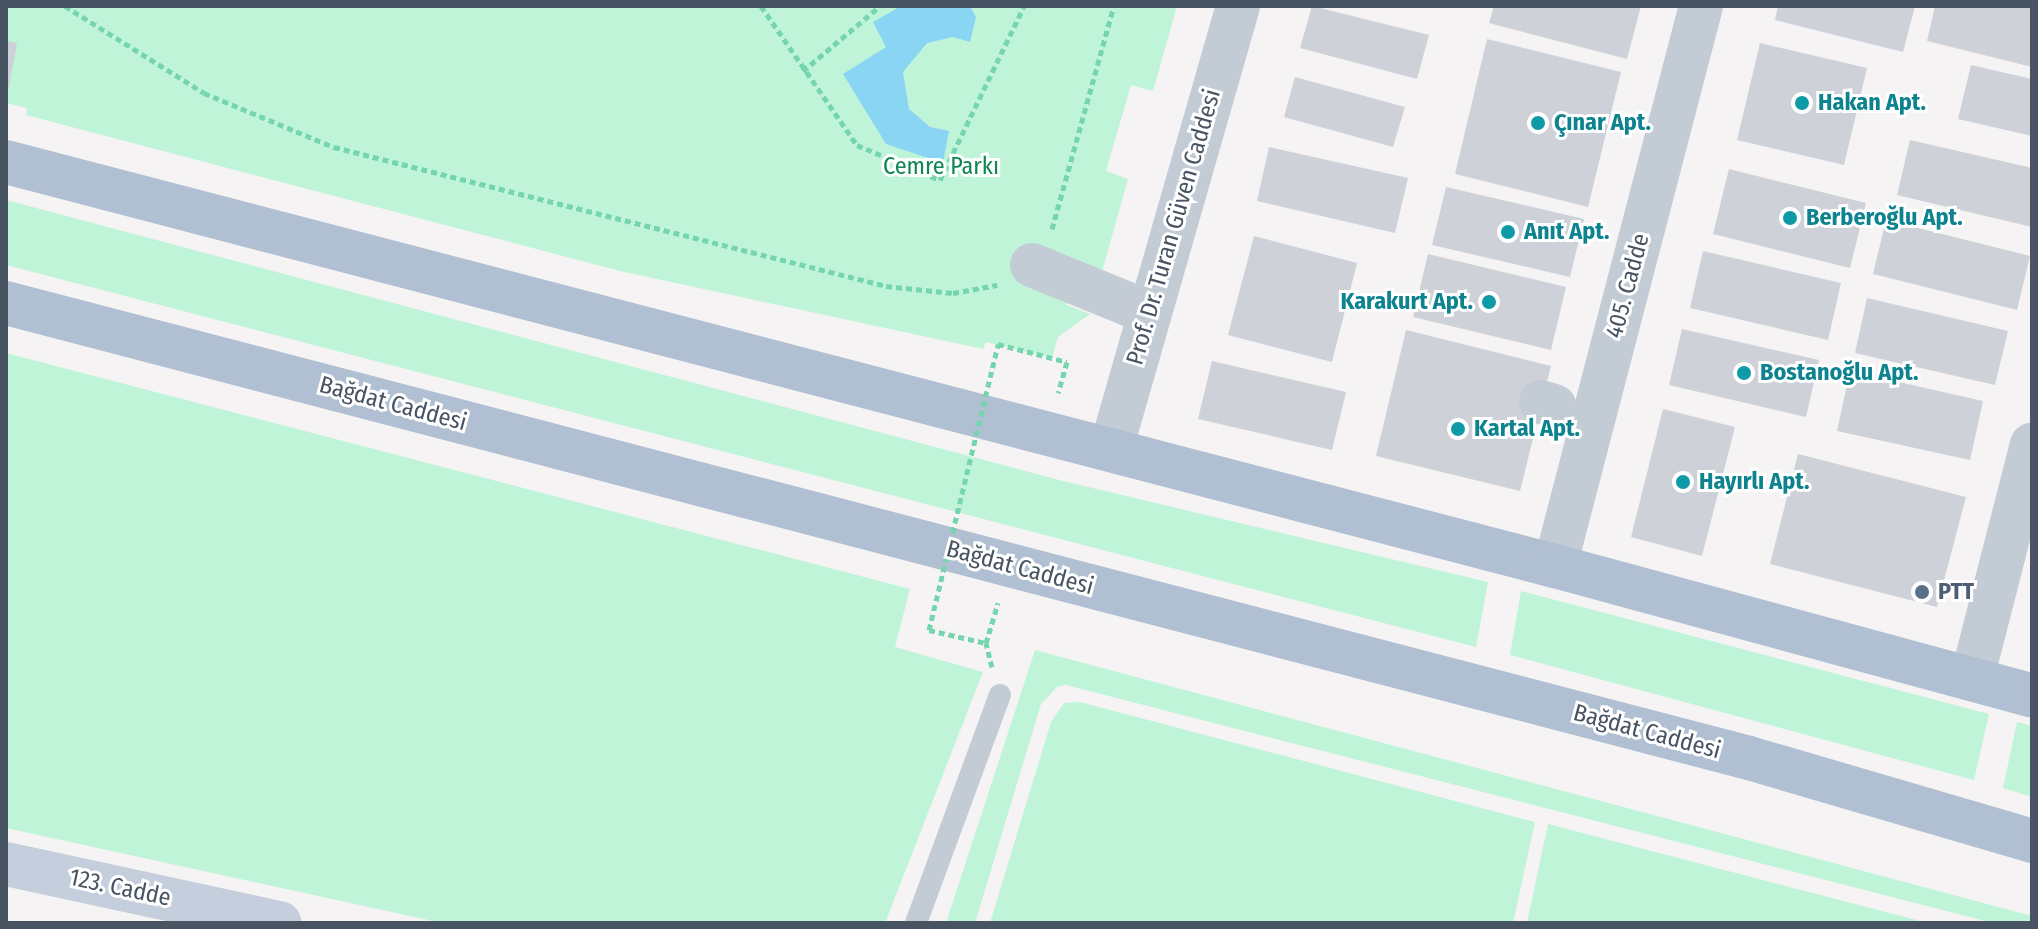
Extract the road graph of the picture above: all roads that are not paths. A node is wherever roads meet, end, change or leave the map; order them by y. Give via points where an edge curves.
1 (1238, 6) edge
2 (1701, 6) edge
3 (6, 162) edge
4 (1032, 265) road end
5 (6, 303) edge
6 (1150, 313) junction
7 (2032, 445) edge
8 (1111, 449) junction
9 (1555, 566) junction
10 (1972, 678) junction
11 (1000, 695) dead end
12 (2032, 696) edge
13 (2032, 841) edge
14 (6, 864) edge
15 (280, 923) edge
16 (916, 923) edge

1 - 6 street, Prof. Dr. Turan Güven Caddesi
2 - 9 street, 405. Cadde
3 - 8 main road
4 - 6 street
5 - 13 main road, Bağdat Caddesi via 1749,758
6 - 8 street, Prof. Dr. Turan Güven Caddesi
7 - 10 street
8 - 9 main road
9 - 10 main road
10 - 12 main road
11 - 16 lane
14 - 15 street, 123. Cadde

